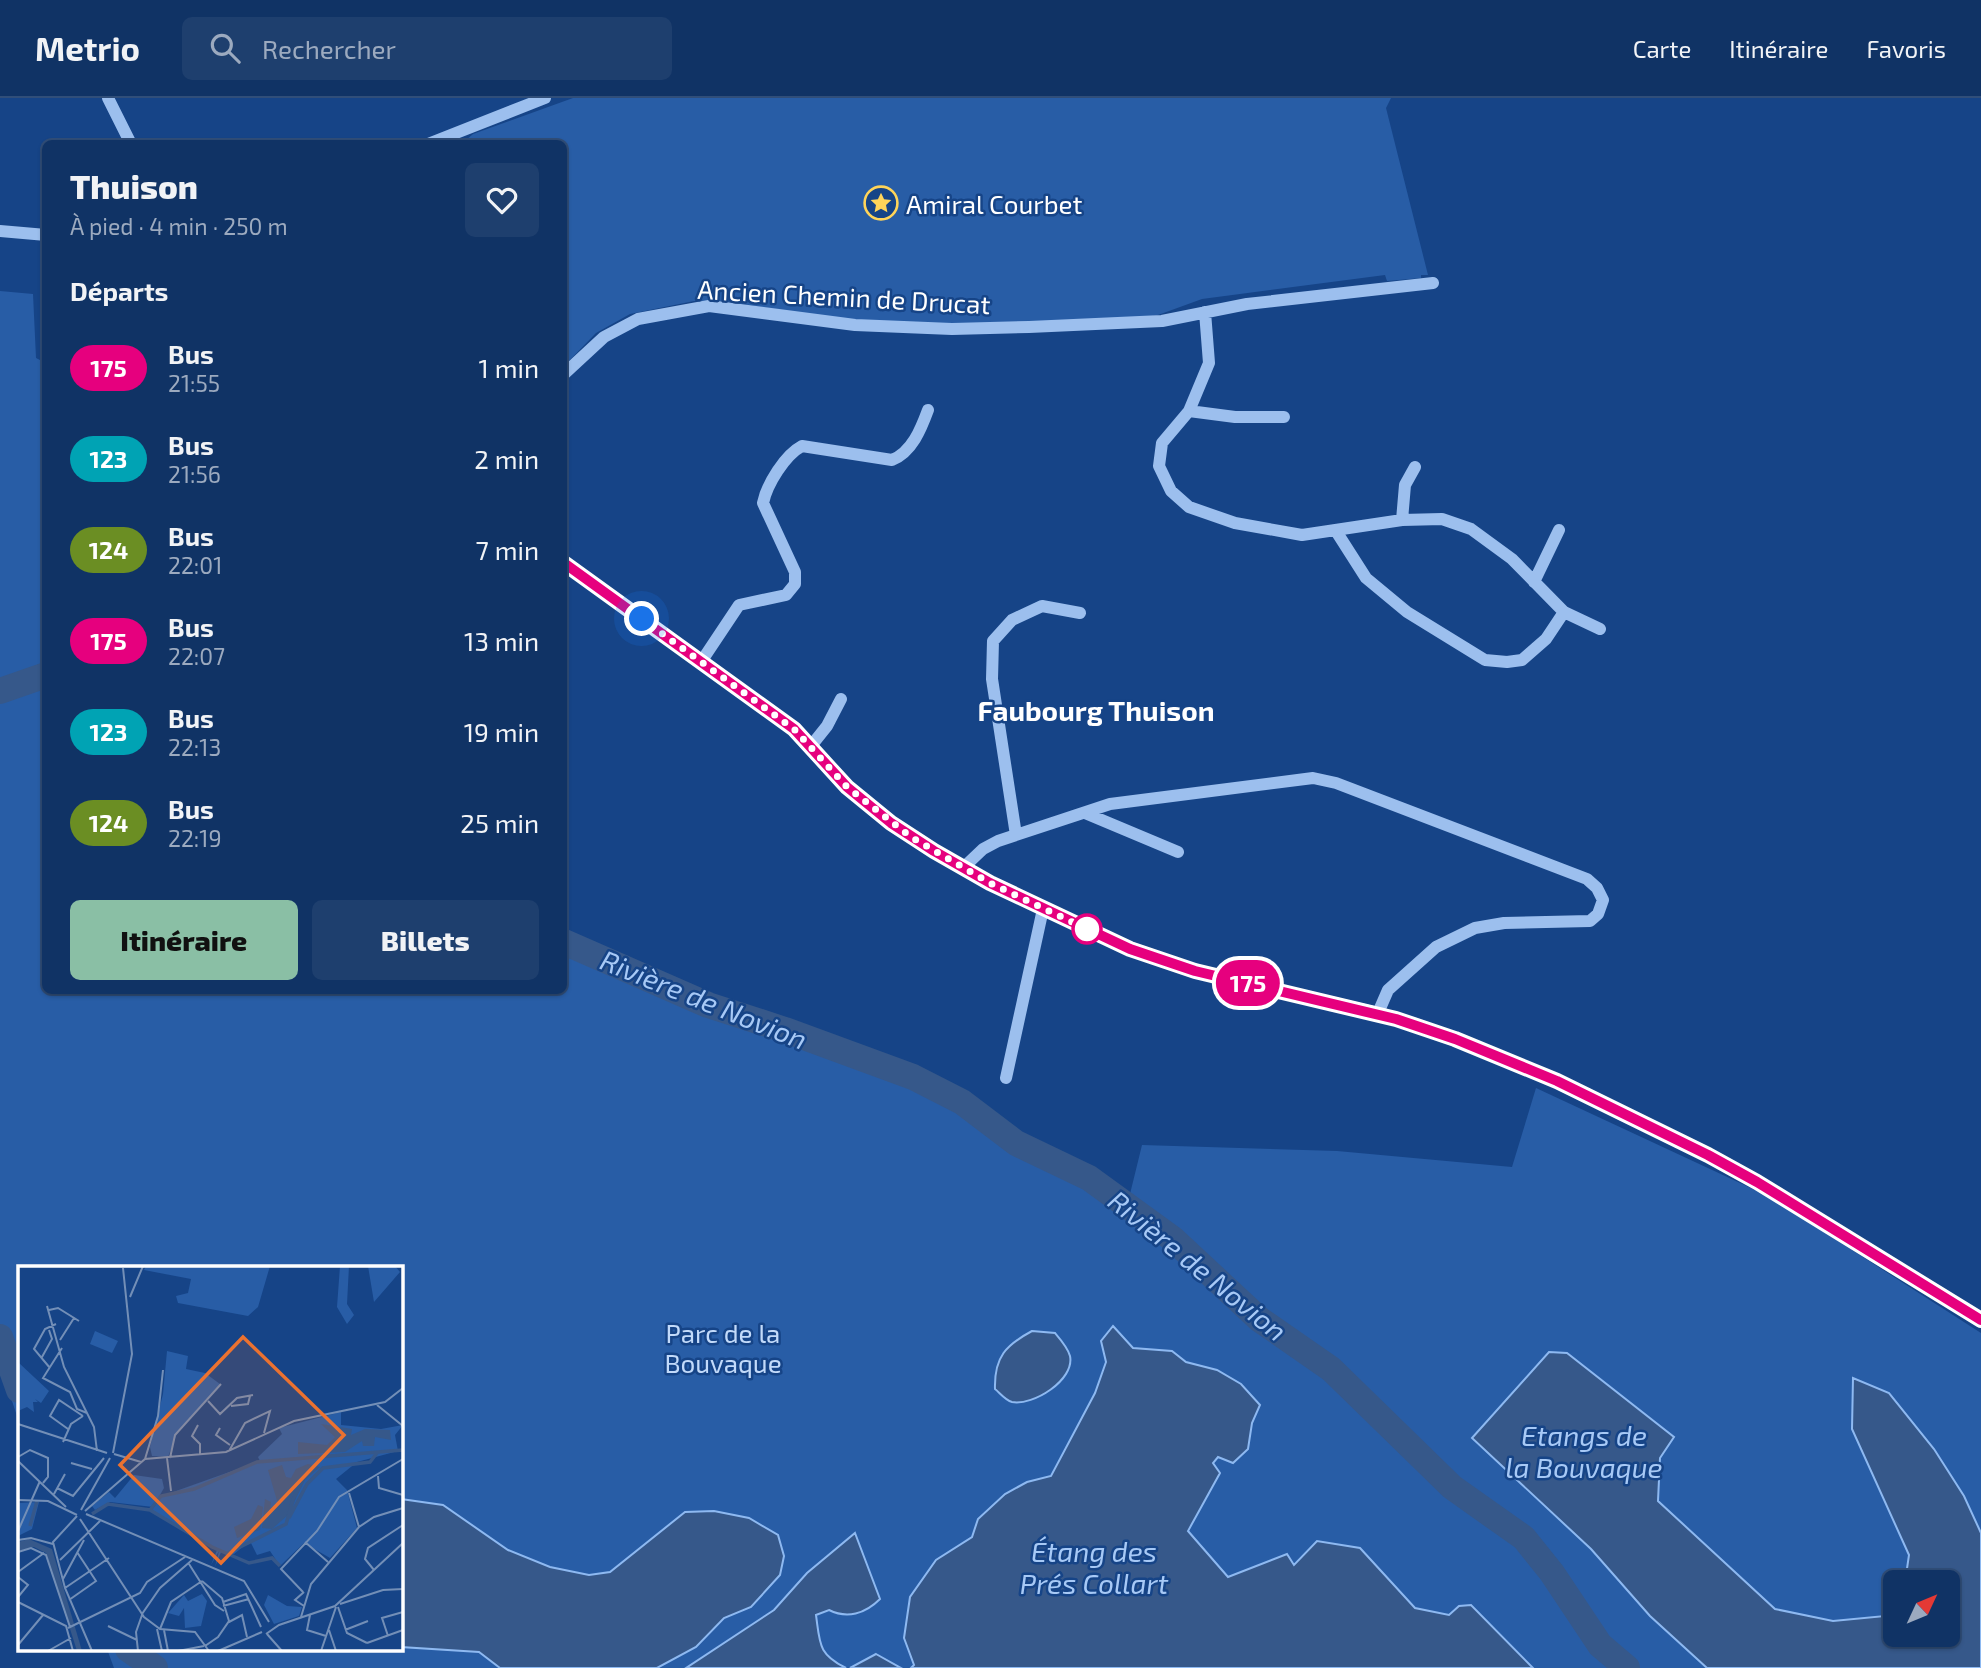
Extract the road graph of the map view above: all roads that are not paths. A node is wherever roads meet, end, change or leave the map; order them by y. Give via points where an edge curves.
1 (108, 98) edge
2 (545, 98) edge
3 (129, 140) edge
4 (438, 140) edge
5 (0, 231) edge
6 (42, 235) edge
7 (1433, 284) dead end
8 (1205, 312) junction
9 (567, 371) edge
10 (928, 410) dead end
11 (1189, 411) junction
12 (1284, 417) dead end
13 (1415, 467) dead end
14 (1402, 520) junction
15 (1559, 530) dead end
16 (1336, 531) junction
17 (567, 565) edge
18 (1534, 582) junction
19 (1564, 612) junction
20 (1080, 613) dead end
21 (1600, 629) dead end
22 (701, 662) junction
23 (841, 699) dead end
24 (811, 746) junction
25 (1085, 813) junction
26 (1016, 835) junction
27 (1178, 852) dead end
28 (963, 868) junction
29 (1043, 909) junction
30 (1378, 1013) junction
31 (1006, 1078) dead end
32 (1981, 1320) edge

1 - 3 street
2 - 4 street
5 - 6 street
7 - 8 street, Ancien Chemin de Drucat
8 - 9 street, Ancien Chemin de Drucat via 1162,321 952,329 855,325 709,306 638,319 604,337
8 - 11 street via 1209,363
10 - 22 street via 921,431 901,456 892,460 802,446 792,451 763,503 795,572 794,584 786,595 738,606
11 - 12 street
11 - 16 street via 1162,443 1159,466 1171,491 1189,507 1235,523 1302,535
13 - 14 street via 1405,485
14 - 16 street
14 - 18 street via 1442,519 1471,529 1513,559
15 - 18 street
16 - 19 street via 1366,578 1407,611 1485,660 1522,660 1546,639
17 - 22 street
18 - 19 street
19 - 21 street
20 - 26 street via 1042,606 1012,620 993,641 992,679
22 - 24 street
23 - 24 street
24 - 28 street via 847,787 891,823
25 - 26 street
25 - 27 street
25 - 30 street via 1110,804 1313,778 1575,874 1597,888 1603,900 1590,921 1504,923 1475,928 1436,947 1388,990
26 - 28 street via 983,849
28 - 29 street
29 - 30 street via 1130,949 1195,971
29 - 31 street
30 - 32 street via 1557,1081 1708,1155

